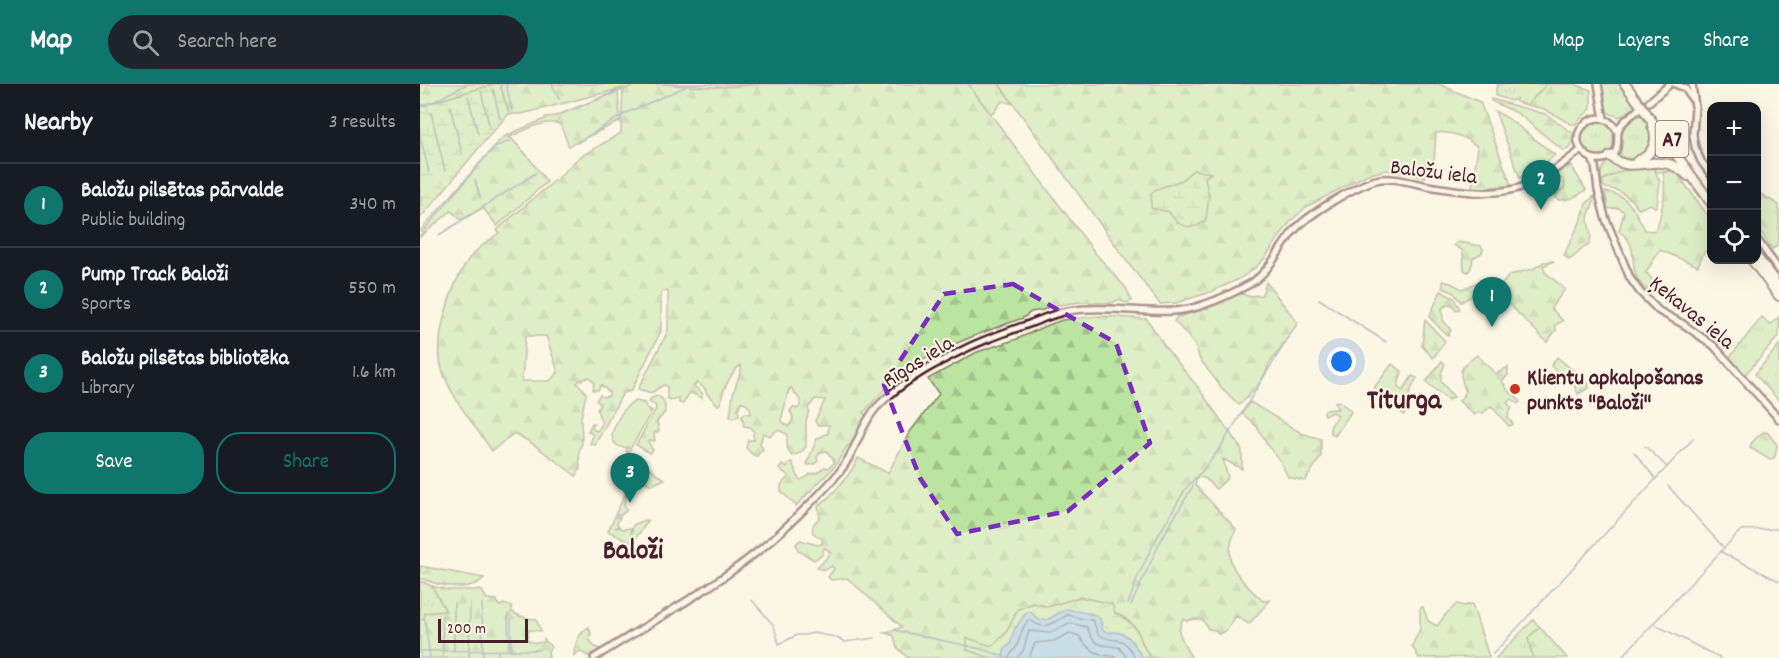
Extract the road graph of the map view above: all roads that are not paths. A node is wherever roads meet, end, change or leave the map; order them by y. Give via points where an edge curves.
1 (1598, 84) edge
2 (1625, 84) edge
3 (1632, 84) edge
4 (1674, 84) edge
5 (1692, 84) edge
6 (1685, 87) junction
7 (1600, 102) junction
8 (1649, 102) dead end
9 (1695, 103) junction
10 (1639, 109) dead end
11 (1649, 115) junction
12 (1629, 118) junction
13 (1596, 119) junction
14 (1604, 119) junction
15 (1612, 124) junction
16 (1618, 133) junction
17 (1581, 150) junction
18 (1612, 153) junction
19 (1592, 158) junction
20 (1600, 159) junction
21 (1707, 169) edge
22 (1596, 171) junction
23 (1698, 184) junction
24 (1707, 187) edge
25 (1707, 197) edge
26 (1761, 245) edge
27 (1761, 263) edge
28 (1755, 264) edge
29 (1779, 270) edge
30 (1779, 287) edge
31 (1779, 296) edge
32 (1209, 302) joint
33 (1779, 419) edge
34 (594, 658) edge

1 - 7 main road
2 - 11 highway, A7
3 - 24 highway, A7
4 - 6 main road
4 - 8 main road
5 - 6 main road
5 - 9 main road
6 - 9 main road
7 - 13 main road
7 - 14 main road
9 - 21 main road via 1695,147
10 - 12 main road
11 - 18 highway via 1655,139 1650,153 1631,162
11 - 23 highway, A7
12 - 15 main road
12 - 16 main road
13 - 14 main road
13 - 17 main road via 1581,128
14 - 15 main road
15 - 16 main road
16 - 18 main road via 1618,144
17 - 19 main road
17 - 32 main road, Baložu iela via 1529,184 1505,190 1472,192 1394,179 1376,180 1302,222 1256,280
18 - 20 main road
18 - 23 highway via 1616,161 1626,165 1671,165
19 - 20 main road
19 - 22 main road, Ķekavas iela
20 - 22 main road
22 - 33 main road, Ķekavas iela via 1605,218 1630,278 1659,311 1714,346
23 - 25 highway, A7
26 - 29 main road
27 - 30 highway
28 - 31 highway
32 - 34 main road, Rīgas iela via 1174,312 1068,311 978,343 918,374 874,411 843,469 769,543 727,575

